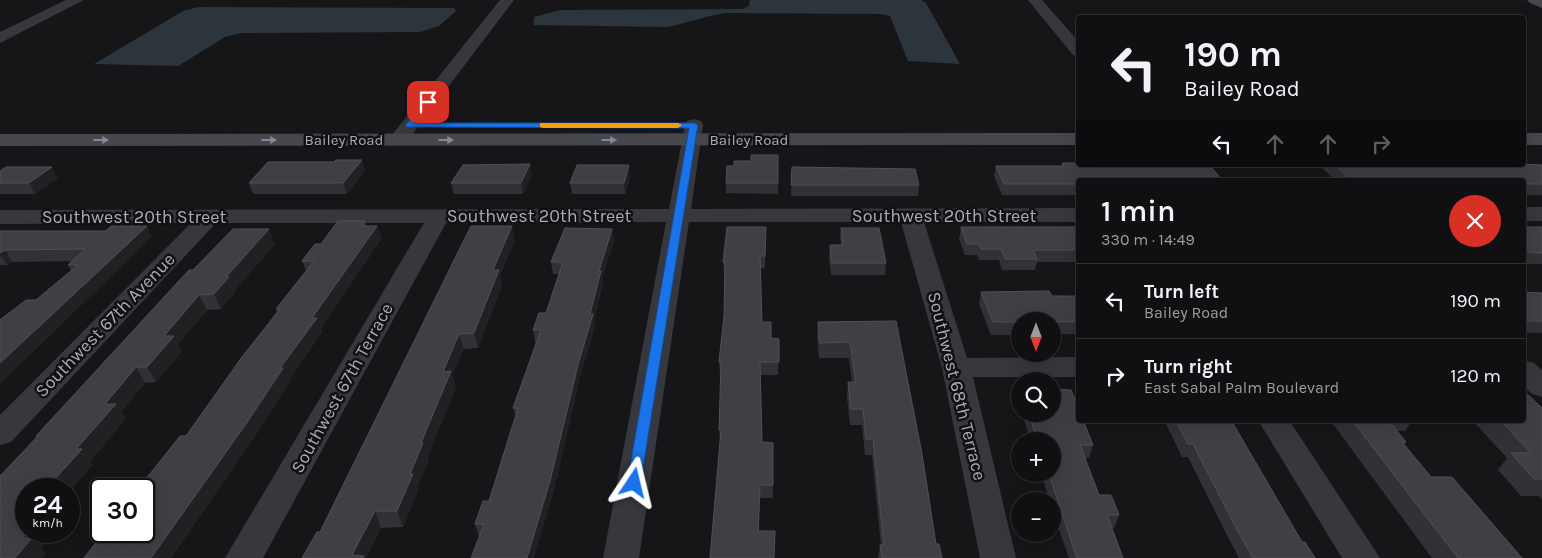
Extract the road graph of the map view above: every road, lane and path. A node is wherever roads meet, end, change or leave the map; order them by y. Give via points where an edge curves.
1 (77, 0) edge
2 (507, 0) edge
3 (1035, 0) edge
4 (1535, 0) edge
5 (1542, 3) edge
6 (0, 38) edge
7 (1076, 48) edge
8 (1076, 125) edge
9 (1526, 125) edge
10 (1542, 125) edge
11 (0, 126) edge
12 (693, 132) junction
13 (403, 133) junction
14 (1076, 139) edge
15 (1526, 139) edge
16 (1542, 139) edge
17 (0, 140) edge
18 (1526, 214) edge
19 (1542, 214) edge
20 (1076, 215) edge
21 (439, 216) junction
22 (680, 216) junction
23 (911, 216) junction
24 (0, 217) edge
25 (210, 217) junction
26 (1542, 364) edge
27 (1526, 365) edge
28 (1076, 367) edge
29 (956, 368) junction
30 (1526, 372) edge
31 (1542, 387) edge
32 (1275, 423) edge
33 (0, 434) edge
34 (243, 558) edge
35 (620, 558) edge
36 (998, 558) edge
37 (1362, 558) edge

1 - 6 street
2 - 13 street
3 - 7 street
4 - 5 street
8 - 12 street, Bailey Road
9 - 10 street
11 - 13 street, Bailey Road
12 - 13 street, Bailey Road
12 - 14 street, Bailey Road
12 - 22 street
17 -> 13 street, Bailey Road
15 - 16 street
18 - 19 street
20 - 23 street, Southwest 20th Street
21 - 22 street, Southwest 20th Street
21 - 25 street, Southwest 20th Street
21 - 34 street, Southwest 67th Terrace
22 - 23 street, Southwest 20th Street
22 - 35 street
23 - 29 street, Southwest 68th Terrace
24 - 25 street, Southwest 20th Street
25 - 33 street, Southwest 67th Avenue
26 - 27 street
28 - 29 street
29 - 36 street, Southwest 68th Terrace
30 - 31 street
32 - 37 street

